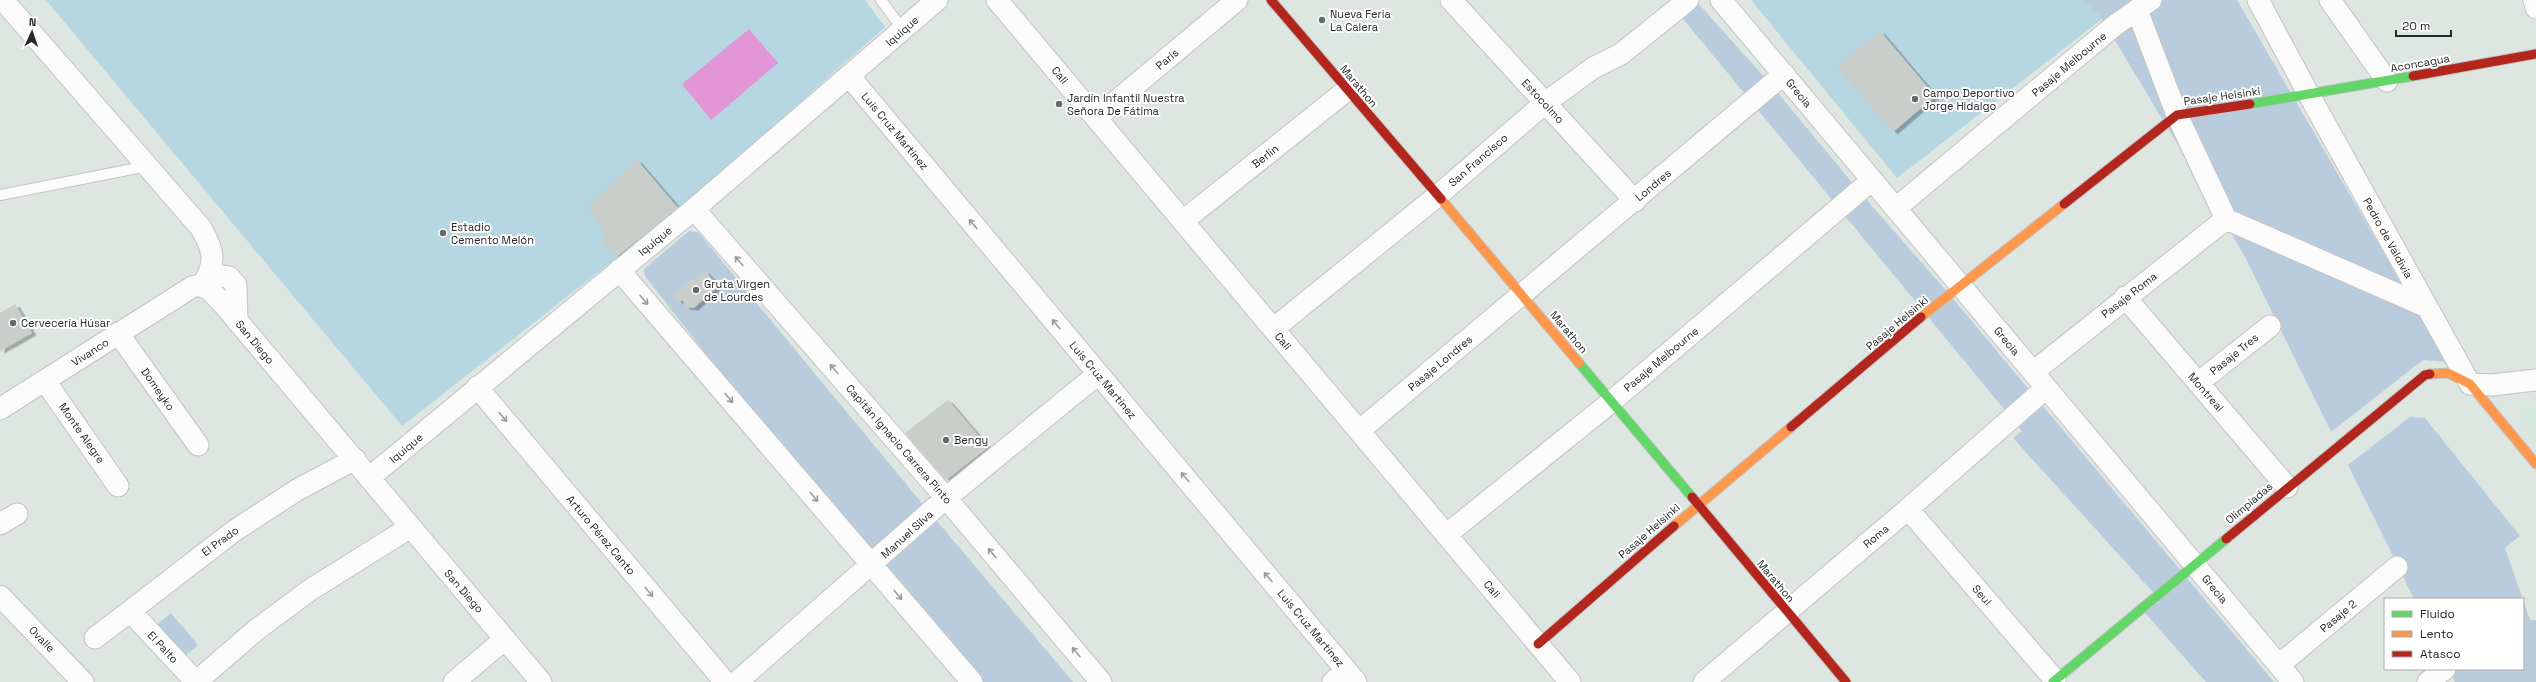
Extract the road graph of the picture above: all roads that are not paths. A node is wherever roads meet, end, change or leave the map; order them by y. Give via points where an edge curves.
1 (3, 0) edge
2 (881, 0) edge
3 (937, 0) edge
4 (997, 0) edge
5 (1237, 0) edge
6 (1271, 0) edge
7 (1451, 0) edge
8 (1688, 0) edge
9 (1721, 0) edge
10 (2258, 0) edge
11 (2330, 0) edge
12 (2534, 0) edge
13 (2144, 5) edge
14 (2536, 8) edge
15 (903, 30) junction
16 (2536, 54) edge
17 (1784, 74) junction
18 (850, 77) junction
19 (2387, 81) junction
20 (1347, 90) junction
21 (2309, 95) junction
22 (1545, 103) junction
23 (2177, 114) junction
24 (1096, 118) junction
25 (148, 166) junction
26 (1872, 180) junction
27 (0, 196) edge
28 (1436, 197) junction
29 (1635, 201) junction
30 (1896, 208) junction
31 (694, 209) junction
32 (2226, 219) junction
33 (1183, 221) junction
34 (619, 270) junction
35 (1960, 285) junction
36 (202, 286) junction
37 (1522, 294) junction
38 (2125, 297) junction
39 (2427, 307) junction
40 (2270, 326) dead end
41 (1273, 329) junction
42 (118, 333) junction
43 (2033, 372) junction
44 (1098, 374) junction
45 (2536, 380) edge
46 (45, 381) junction
47 (2198, 383) junction
48 (2470, 384) junction
49 (477, 388) junction
50 (2046, 388) junction
51 (1611, 402) junction
52 (2, 404) edge
53 (1359, 431) junction
54 (198, 446) dead end
55 (355, 459) junction
56 (2536, 464) edge
57 (369, 478) junction
58 (118, 486) dead end
59 (2287, 487) junction
60 (946, 498) junction
61 (1697, 506) junction
62 (1908, 509) junction
63 (410, 528) junction
64 (1446, 535) junction
65 (2195, 564) junction
66 (873, 565) junction
67 (2397, 567) dead end
68 (0, 596) edge
69 (130, 611) junction
70 (1786, 611) junction
71 (95, 638) dead end
72 (505, 639) junction
73 (1538, 644) junction
74 (2279, 665) junction
75 (2444, 670) edge
76 (1345, 678) edge
77 (2054, 681) edge
78 (83, 682) edge
79 (196, 682) edge
80 (454, 682) edge
81 (541, 682) edge
82 (725, 682) edge
83 (738, 682) edge
84 (972, 682) edge
85 (1101, 682) edge
86 (1570, 682) edge
87 (1704, 682) edge
88 (1846, 682) edge
89 (2293, 682) edge
90 (2428, 682) edge

1 - 25 street
2 - 15 lane
3 - 15 street, Iquique
4 - 24 street, Cali
5 - 24 street, París
6 - 20 street, Marathon
7 - 22 street, Estocolmo
8 - 22 street, San Francisco via 1621,54 1593,68
9 - 17 street, Grecia
10 - 21 street, Pedro de Valdivia
11 - 19 street
12 - 14 street
13 - 23 street
13 - 30 street, Pasaje Melbourne via 2114,26
15 - 18 street, Iquique
16 - 19 street, Aconcagua
17 - 26 street, Grecia
17 - 29 street, Londres
18 - 31 street, Iquique
44 -> 18 street, Luis Cruz Martínez
19 - 21 street, Aconcagua
20 - 28 street, Marathon
20 - 33 street, Berlín
21 - 23 street, Pasaje Helsinki
21 - 39 street, Pedro de Valdivia
22 - 28 street, San Francisco
22 - 29 street, Estocolmo
23 - 32 street
23 - 35 street, Pasaje Helsinki
24 - 33 street, Cali
25 - 27 lane
25 - 36 street via 201,228 213,249 213,262
26 - 30 street, Grecia
26 - 51 street, Pasaje Melbourne
28 - 37 street, Marathon
28 - 41 street, San Francisco
29 - 37 street, Londres
30 - 35 street, Grecia
31 - 34 street, Iquique
60 -> 31 street, Capitán Ignacio Carrera Pinto
32 - 38 street, Pasaje Roma
32 - 39 street
33 - 41 street, Cali
34 - 49 street, Iquique
34 -> 66 street
35 - 43 street, Grecia
35 - 61 street, Pasaje Helsinki
36 - 42 street, Vivanco via 192,287
36 - 55 street, San Diego via 210,290
37 - 51 street, Marathon
37 - 53 street, Pasaje Londres
38 - 43 street, Pasaje Roma
38 - 47 street, Montreal
39 - 48 street, Pedro de Valdivia
40 - 47 street, Pasaje Tres
41 - 53 street, Cali
42 - 46 street, Vivanco
42 - 54 street, Domeyko
43 - 50 street, Grecia
44 - 60 street, Manuel Silva
76 -> 44 street, Luis Cruz Martínez
45 - 48 street via 2492,385
46 - 52 street, Vivanco
46 - 58 street, Monte Alegre
47 - 59 street, Montreal
48 - 56 street, Pedro de Valdivia
48 - 59 street, Olimpíadas via 2448,373 2425,375
49 - 57 street, Iquique
49 -> 82 street, Arturo Pérez Canto
50 - 62 street, Roma
50 - 65 street, Grecia
51 - 61 street, Marathon
51 - 64 street, Pasaje Melbourne
53 - 64 street, Cali
55 - 57 street, San Diego
55 - 69 street, El Prado via 298,490 234,531
57 - 63 street, San Diego
59 - 65 street, Olimpíadas
60 - 66 street, Manuel Silva
85 -> 60 street, Capitán Ignacio Carrera Pinto
61 - 70 street, Marathon
61 - 73 street, Pasaje Helsinki
62 - 70 street, Roma
62 - 77 street, Seul
63 - 72 street, San Diego
63 - 79 street via 310,590 256,630
64 - 73 street, Cali
65 - 74 street, Grecia
65 - 77 street, Olimpíadas
66 - 83 street, Manuel Silva
66 -> 84 street
67 - 74 street, Pasaje 2
68 - 78 street, Ovalle
69 - 71 street, El Prado
69 - 79 street, El Palto
70 - 87 street, Roma
70 - 88 street, Marathon
72 - 80 street
72 - 81 street, San Diego
73 - 86 street, Cali
74 - 89 street, Grecia
75 - 90 street

